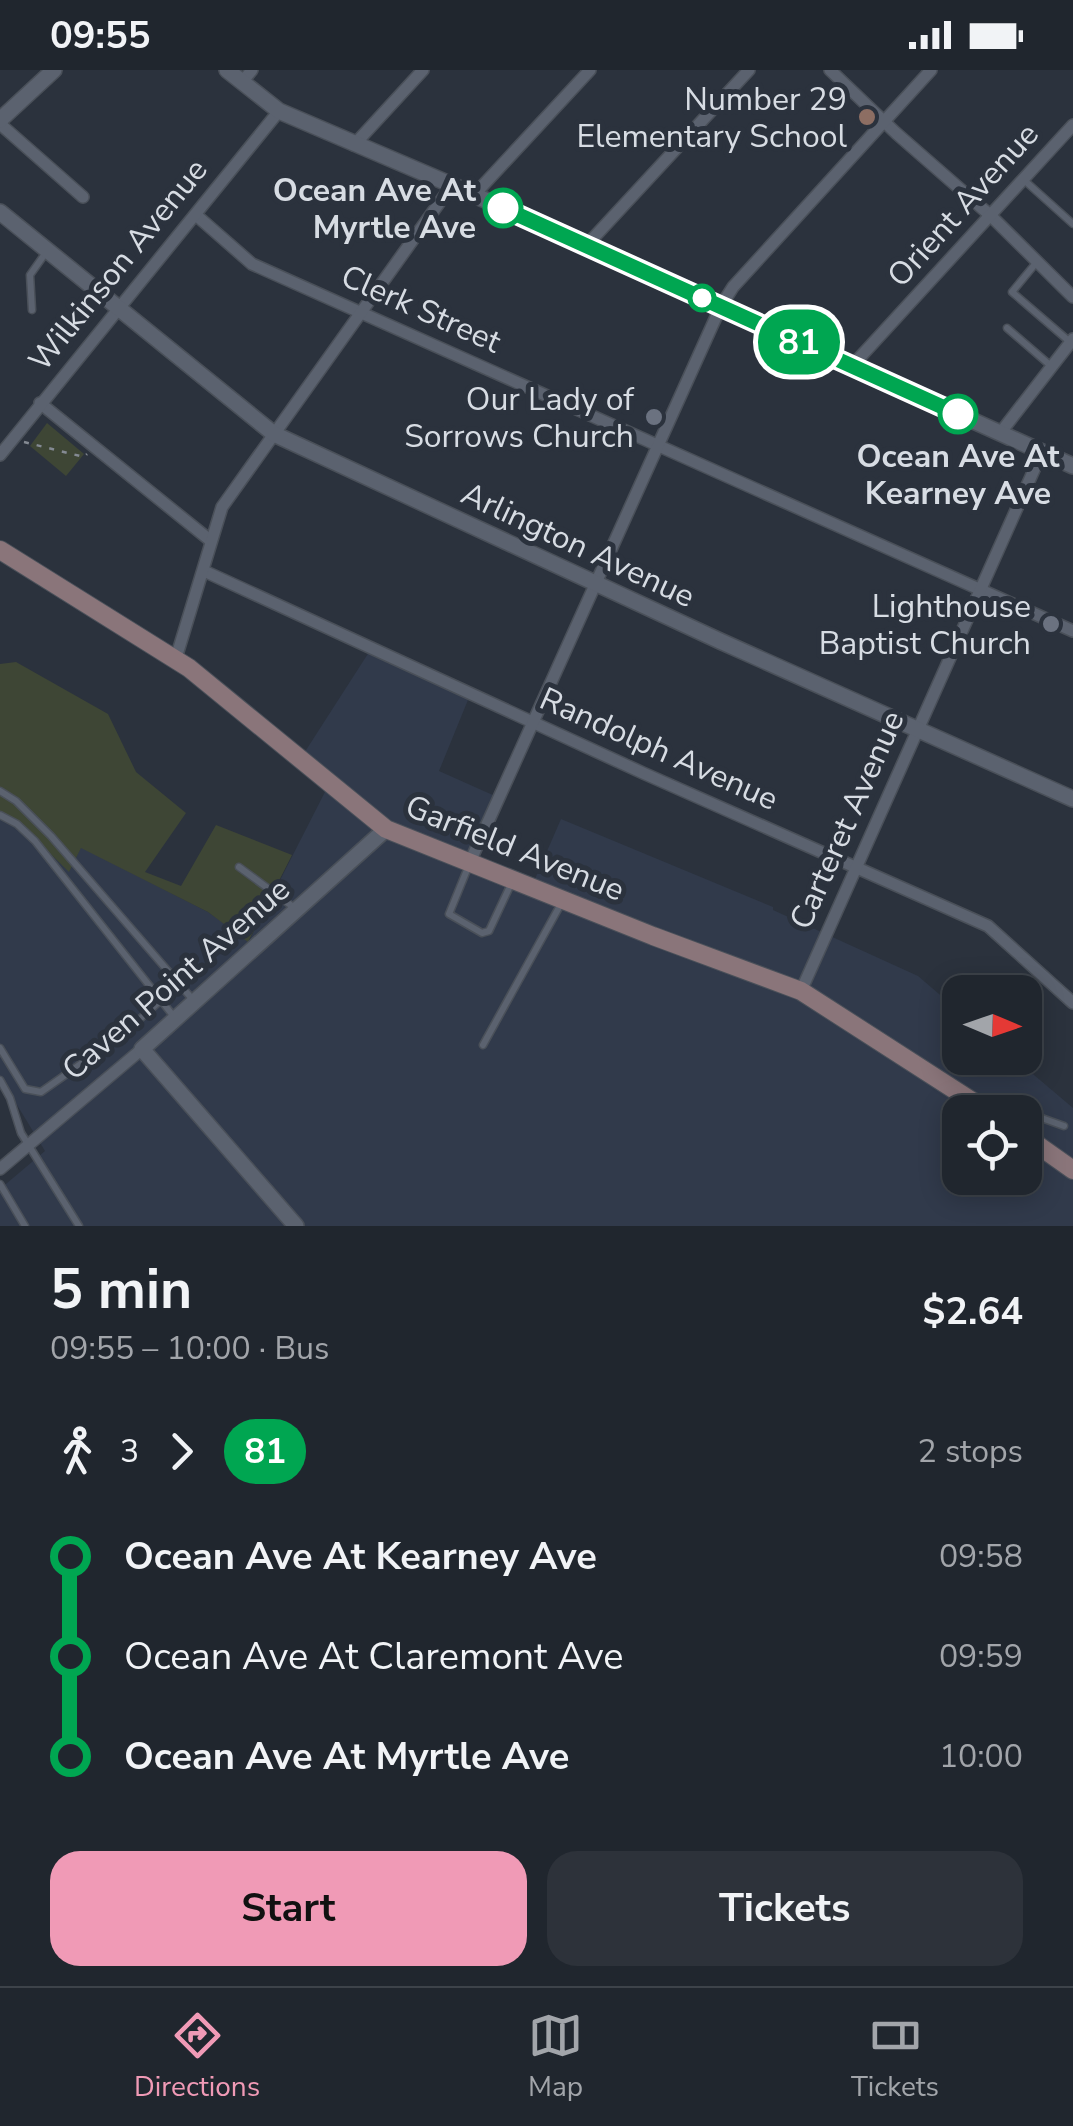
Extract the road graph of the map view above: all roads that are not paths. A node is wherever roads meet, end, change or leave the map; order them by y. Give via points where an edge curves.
1 (54, 70) edge
2 (227, 70) edge
3 (423, 70) edge
4 (590, 70) edge
5 (749, 70) edge
6 (830, 70) edge
7 (931, 70) edge
8 (247, 76) edge
9 (279, 112) junction
10 (884, 121) junction
11 (0, 122) edge
12 (1073, 125) edge
13 (354, 145) junction
14 (1024, 180) junction
15 (452, 185) junction
16 (474, 194) junction
17 (82, 196) dead end
18 (0, 212) edge
19 (196, 215) junction
20 (991, 216) junction
21 (1073, 224) edge
22 (585, 246) junction
23 (48, 250) junction
24 (1036, 263) junction
25 (1073, 297) edge
26 (721, 306) junction
27 (118, 308) junction
28 (32, 310) dead end
29 (361, 312) junction
30 (1007, 328) dead end
31 (1072, 341) edge
32 (852, 366) junction
33 (1052, 367) junction
34 (40, 404) junction
35 (1001, 432) junction
36 (274, 434) junction
37 (659, 444) junction
38 (1042, 452) junction
39 (0, 455) edge
40 (1073, 466) edge
41 (211, 541) junction
42 (0, 550) edge
43 (204, 571) junction
44 (595, 584) junction
45 (980, 589) junction
46 (1073, 630) edge
47 (176, 658) junction
48 (533, 723) junction
49 (918, 727) junction
50 (0, 792) edge
51 (1073, 799) edge
52 (0, 815) edge
53 (386, 829) junction
54 (469, 864) junction
55 (239, 867) dead end
56 (859, 867) junction
57 (512, 881) junction
58 (562, 901) junction
59 (297, 910) junction
60 (801, 991) junction
61 (160, 1001) junction
62 (195, 1002) junction
63 (1073, 1003) edge
64 (176, 1019) junction
65 (484, 1045) dead end
66 (0, 1048) edge
67 (142, 1049) junction
68 (0, 1080) edge
69 (963, 1095) edge
70 (1042, 1118) edge
71 (1064, 1126) dead end
72 (30, 1143) junction
73 (1042, 1148) edge
74 (0, 1169) edge
75 (1073, 1170) edge
76 (0, 1184) edge
77 (25, 1226) edge
78 (79, 1226) edge
79 (296, 1226) edge

1 - 11 street
2 - 8 street
3 - 13 street
4 - 16 street
5 - 22 street
6 - 10 street
7 - 10 street
8 - 9 street
9 - 13 street
9 - 19 street, Wilkinson Avenue
10 - 20 street
10 - 26 street
11 - 17 street
12 - 14 street, Orient Avenue
13 - 15 street
14 - 20 street, Orient Avenue
14 - 21 lane
15 - 16 street
15 - 29 street
16 - 22 street
18 - 23 street, Arlington Avenue
19 - 27 street, Wilkinson Avenue
19 - 29 street, Clerk Street via 252,264
20 - 24 street
20 - 32 street, Orient Avenue
22 - 26 street
23 - 27 street, Arlington Avenue
23 - 28 lane via 30,275
24 - 25 street
24 - 31 lane via 1012,292
26 - 32 street
26 - 37 street
27 - 34 street, Wilkinson Avenue
27 - 36 street, Arlington Avenue
29 - 36 street
29 - 37 street, Clerk Street
30 - 33 lane
31 - 33 street
32 - 35 street
33 - 35 street
34 - 39 street, Wilkinson Avenue
34 - 41 street
35 - 38 street
36 - 41 street via 222,507
36 - 44 street, Arlington Avenue
37 - 44 street
37 - 45 street, Clerk Street
38 - 40 street
38 - 45 street, Carteret Avenue
41 - 43 street
42 - 47 main road, Garfield Avenue
43 - 47 street
43 - 48 street, Randolph Avenue
44 - 48 street
44 - 49 street, Arlington Avenue
45 - 46 street, Clerk Street
45 - 49 street, Carteret Avenue
47 - 53 main road, Garfield Avenue
48 - 54 street
48 - 56 street, Randolph Avenue
49 - 51 street, Arlington Avenue
49 - 56 street, Carteret Avenue
50 - 62 lane via 51,836
52 - 61 lane via 35,841
53 - 54 main road, Garfield Avenue
53 - 59 street, Caven Point Avenue
54 - 57 main road, Garfield Avenue
54 - 57 lane via 449,914 482,933 494,923
55 - 59 lane
56 - 60 street, Carteret Avenue
56 - 63 street, Randolph Avenue via 988,926
57 - 58 main road, Garfield Avenue
58 - 60 main road, Garfield Avenue
58 - 65 lane
59 - 62 street, Caven Point Avenue
60 - 69 main road, Garfield Avenue
61 - 64 lane
61 - 66 lane via 41,1092 25,1090
62 - 64 street, Caven Point Avenue
64 - 67 street, Caven Point Avenue
67 - 72 street, Caven Point Avenue
67 - 79 street
68 - 72 lane
70 - 71 lane
72 - 74 street, Caven Point Avenue
72 - 78 lane
73 - 75 main road
76 - 77 lane

